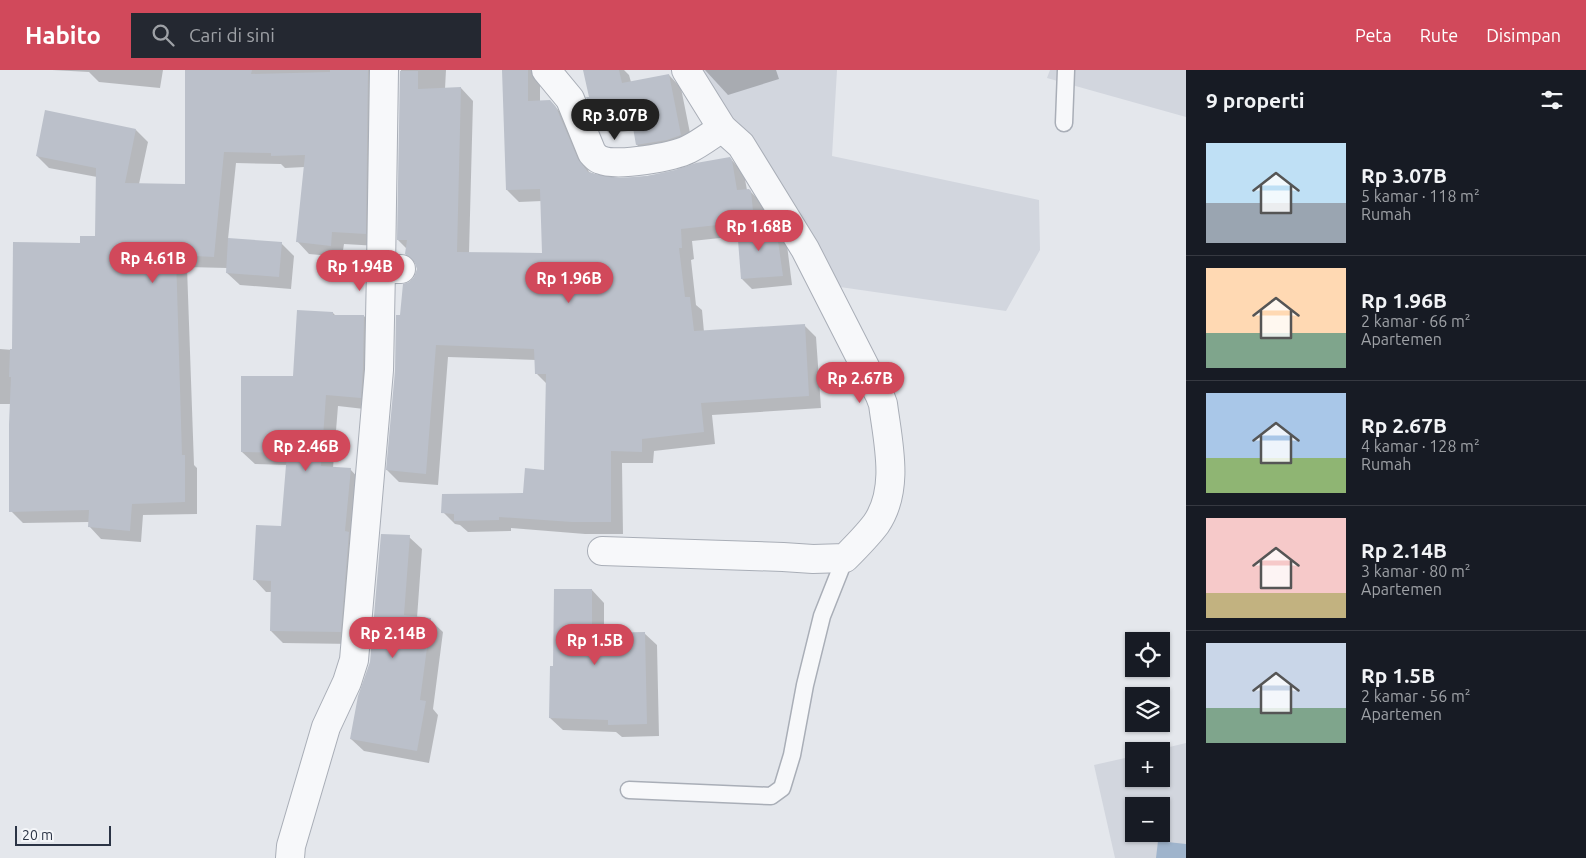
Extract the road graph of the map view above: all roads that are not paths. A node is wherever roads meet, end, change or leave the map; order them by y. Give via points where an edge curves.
1 (384, 70) edge
2 (546, 70) edge
3 (686, 70) edge
4 (1066, 70) edge
5 (1064, 123) dead end
6 (722, 128) junction
7 (602, 551) dead end
8 (845, 558) junction
9 (630, 790) dead end
10 (290, 858) edge

1 - 10 street via 391,269 354,660 326,727
2 - 6 street via 570,99 592,152 602,161 668,157 689,149
3 - 6 street
4 - 5 lane
6 - 8 street via 741,145 805,249 883,404 891,471 889,497 877,522
7 - 8 street
8 - 9 lane via 822,616 782,788 771,796

